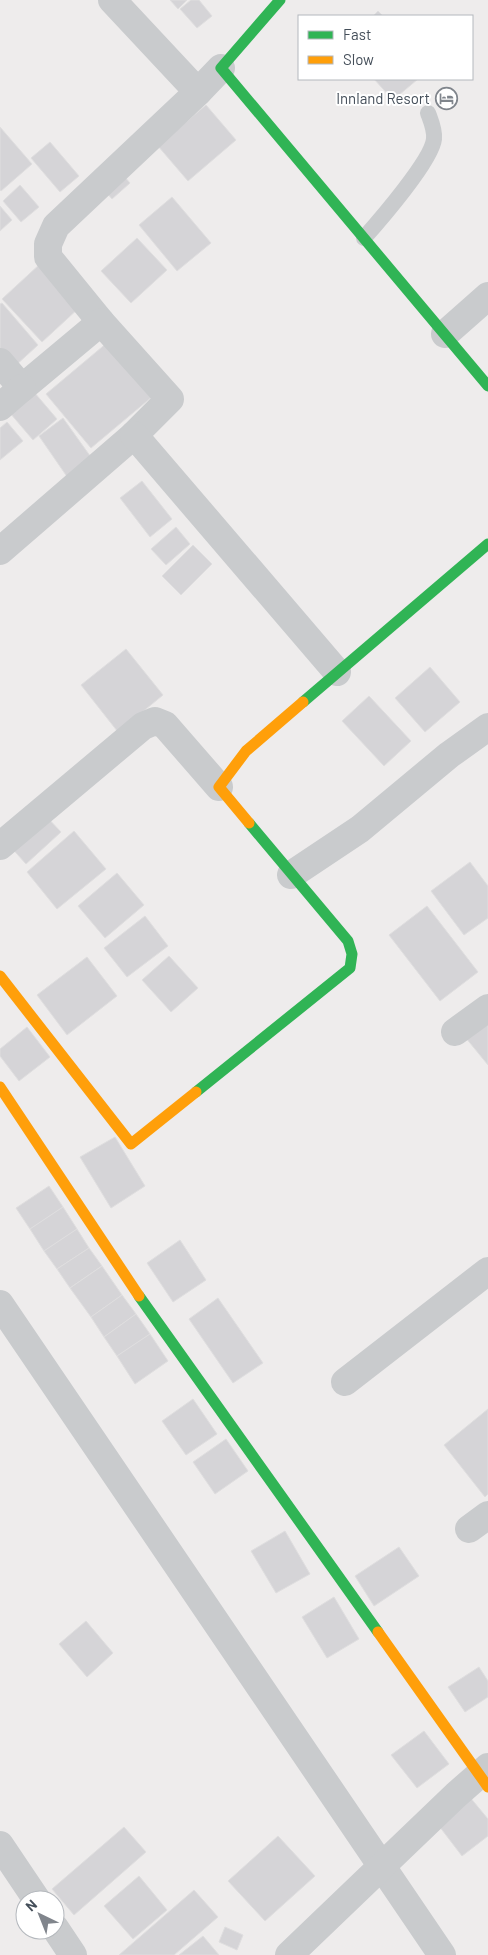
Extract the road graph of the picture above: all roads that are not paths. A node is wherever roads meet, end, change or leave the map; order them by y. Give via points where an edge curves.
1 (112, 0) edge
2 (280, 0) edge
3 (221, 68) junction
4 (198, 92) junction
5 (428, 113) dead end
6 (364, 238) junction
7 (488, 296) edge
8 (101, 322) junction
9 (445, 334) junction
10 (0, 362) edge
11 (488, 386) edge
12 (22, 388) junction
13 (0, 408) edge
14 (134, 435) junction
15 (488, 544) edge
16 (0, 551) edge
17 (337, 672) junction
18 (488, 727) edge
19 (219, 788) junction
20 (0, 846) edge
21 (291, 876) junction
22 (0, 976) edge
23 (488, 1008) edge
24 (455, 1032) dead end
25 (0, 1087) edge
26 (488, 1271) edge
27 (0, 1304) edge
28 (345, 1382) dead end
29 (485, 1776) edge
30 (0, 1844) edge
31 (382, 1866) junction
32 (30, 1890) edge
33 (63, 1940) edge
34 (73, 1955) edge
35 (290, 1955) edge
36 (442, 1955) edge

1 - 4 street
2 - 3 street
3 - 4 street
3 - 6 street
4 - 8 street via 56,226 48,244 48,257
5 - 6 lane via 434,133 432,147 393,204
6 - 9 street
7 - 9 street
8 - 12 street
8 - 14 street via 170,399
9 - 11 street
10 - 12 street
12 - 13 street
14 - 16 street
14 - 17 street
15 - 17 street
17 - 19 street via 246,752
18 - 21 street via 360,829
19 - 20 street via 165,725 155,721 143,726
19 - 21 street
21 - 22 street via 348,940 352,954 350,968 131,1144
23 - 24 street
25 - 29 street via 123,1273
26 - 28 street
27 - 31 street
29 - 31 street
30 - 32 street
31 - 35 street
31 - 36 street
33 - 34 street

